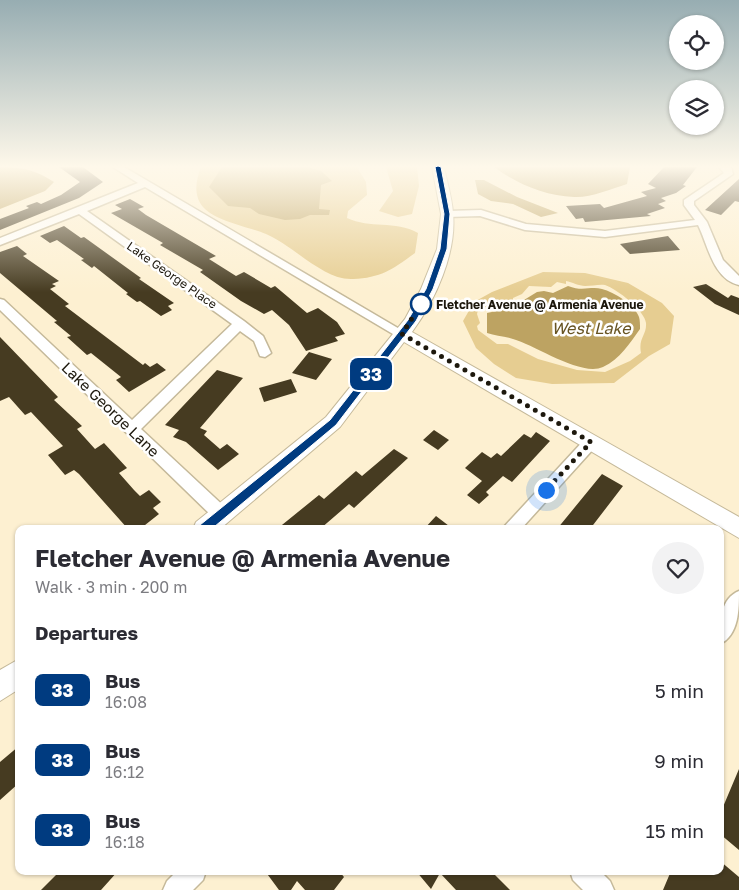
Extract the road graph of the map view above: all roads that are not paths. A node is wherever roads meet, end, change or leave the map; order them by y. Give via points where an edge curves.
1 (84, 209) edge
2 (187, 209) edge
3 (446, 209) edge
4 (691, 209) edge
5 (80, 210) junction
6 (447, 214) junction
7 (702, 222) junction
8 (0, 242) edge
9 (739, 282) edge
10 (0, 304) edge
11 (240, 324) junction
12 (402, 334) junction
13 (265, 353) dead end
14 (131, 430) junction
15 (591, 442) junction
16 (222, 515) junction
17 (209, 525) edge
18 (514, 525) edge
19 (739, 528) edge
20 (739, 600) edge
21 (724, 627) edge
22 (15, 675) edge
23 (0, 687) edge
24 (190, 875) edge
25 (177, 890) edge

1 - 5 street
2 - 12 street
3 - 6 main road
4 - 7 street
5 - 8 street
5 - 11 street, Lake George Place
6 - 7 street via 481,213 525,227 605,234
6 - 12 main road via 444,249 429,289
7 - 9 street via 716,259
10 - 14 street, Lake George Lane
11 - 13 street, Lake George Place via 259,339
11 - 14 street
12 - 15 main road
12 - 16 main road via 333,422
14 - 16 street, Lake George Lane
15 - 18 street
15 - 19 main road
16 - 17 main road
20 - 21 street
22 - 23 main road
24 - 25 street

